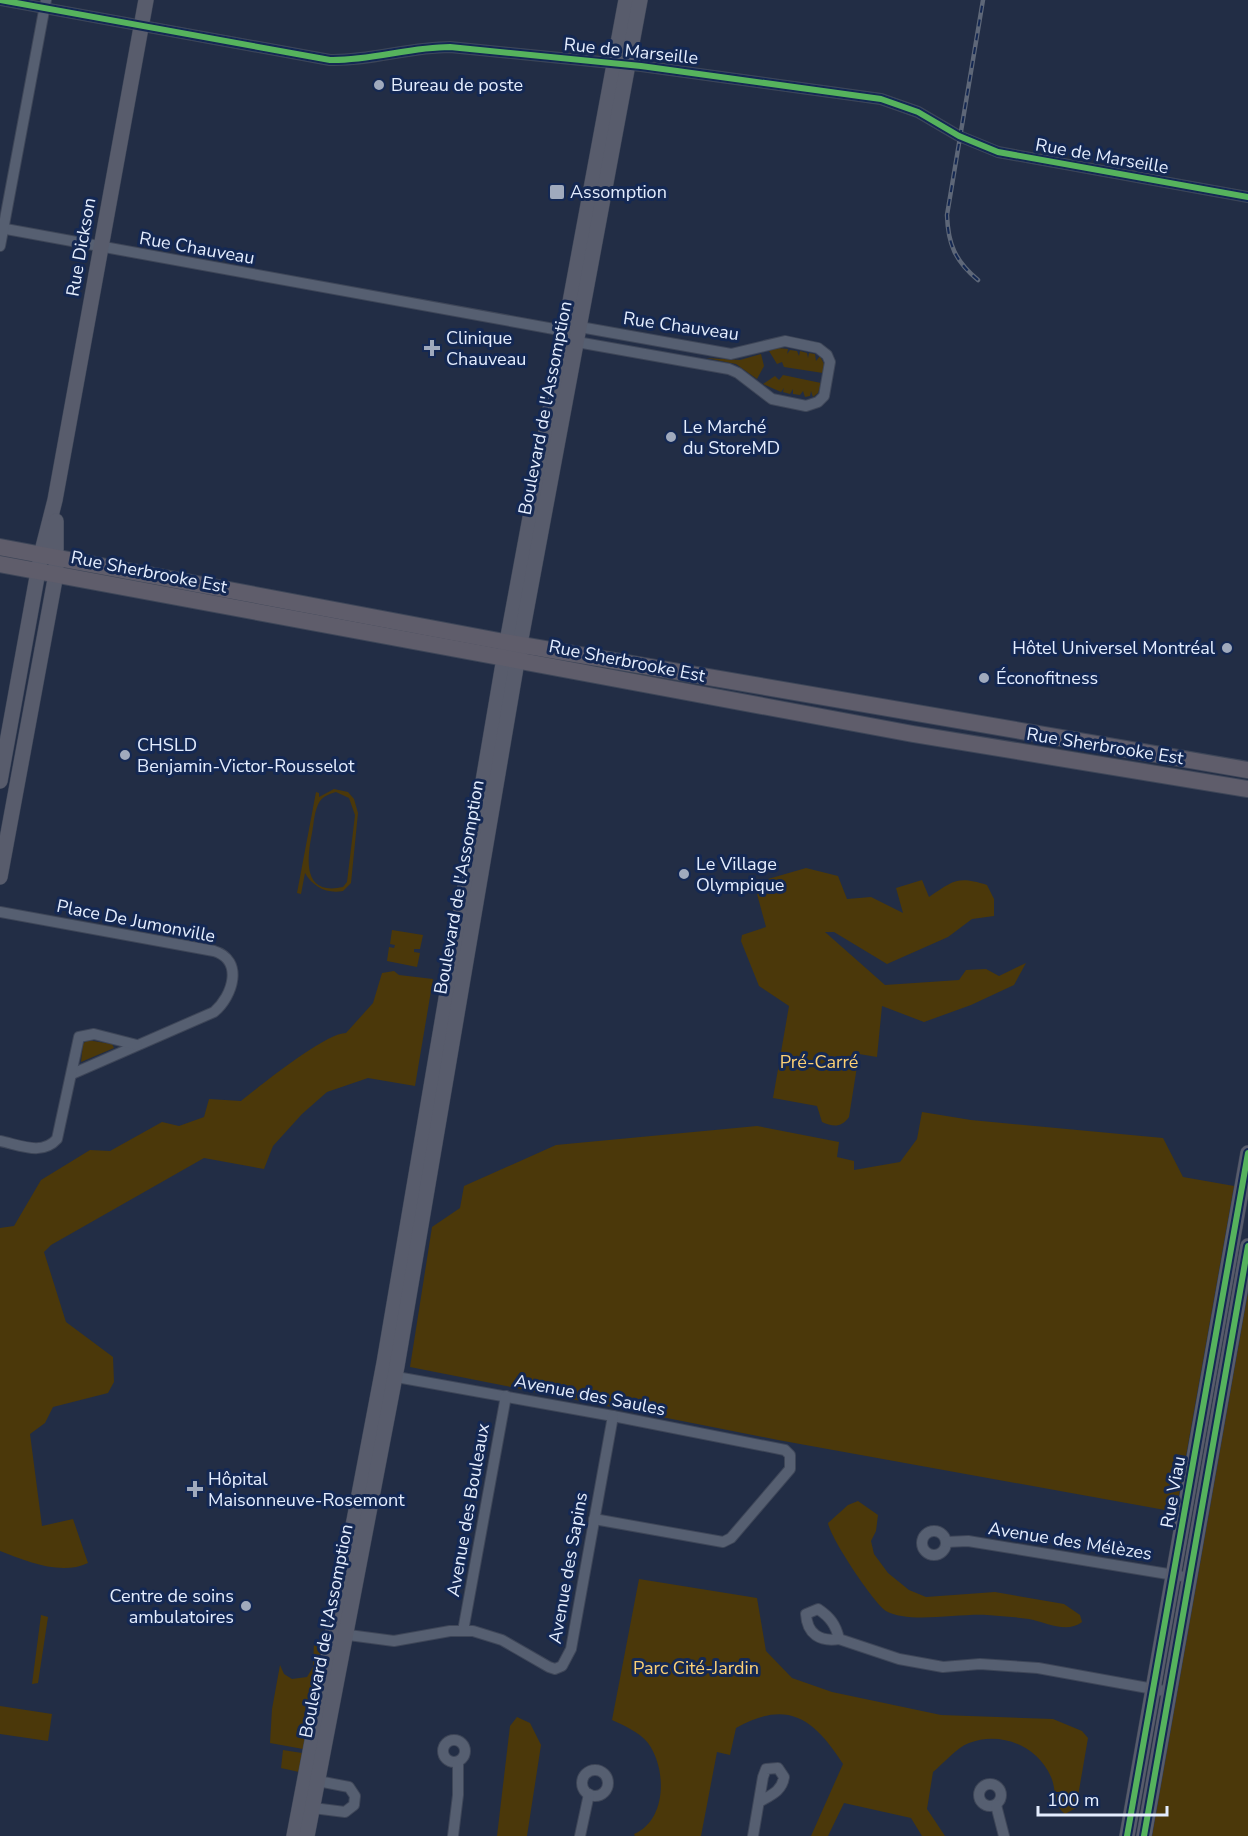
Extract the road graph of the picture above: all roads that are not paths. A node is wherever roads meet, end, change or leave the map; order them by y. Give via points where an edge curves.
1 (0, 0) edge
2 (146, 0) edge
3 (626, 0) edge
4 (640, 0) edge
5 (45, 4) edge
6 (141, 26) junction
7 (622, 64) junction
8 (1248, 197) edge
9 (2, 228) edge
10 (0, 246) edge
11 (101, 247) junction
12 (574, 333) junction
13 (0, 548) edge
14 (0, 564) edge
15 (48, 564) junction
16 (512, 651) junction
17 (1073, 741) junction
18 (1070, 760) junction
19 (1248, 770) edge
20 (0, 781) edge
21 (1248, 789) edge
22 (0, 877) edge
23 (0, 912) edge
24 (137, 1045) junction
25 (72, 1074) junction
26 (0, 1140) edge
27 (1248, 1153) edge
28 (1248, 1246) edge
29 (388, 1376) junction
30 (506, 1396) junction
31 (613, 1416) junction
32 (594, 1519) junction
33 (946, 1542) dead end
34 (1182, 1576) junction
35 (463, 1630) junction
36 (339, 1633) junction
37 (839, 1639) dead end
38 (1154, 1689) junction
39 (1170, 1692) junction
40 (458, 1762) dead end
41 (312, 1780) junction
42 (589, 1794) dead end
43 (759, 1802) dead end
44 (996, 1805) dead end
45 (313, 1808) junction
46 (294, 1836) edge
47 (307, 1836) edge
48 (453, 1836) edge
49 (580, 1836) edge
50 (753, 1836) edge
51 (1004, 1836) edge
52 (1127, 1836) edge
53 (1144, 1836) edge

1 - 5 street, Rue de Marseille
2 - 6 main road, Rue Dickson
3 - 7 main road, Boulevard de l'Assomption
4 - 7 main road, Boulevard de l'Assomption
5 - 6 street, Rue de Marseille
5 - 9 street
6 - 7 street, Rue de Marseille via 330,60 361,60 437,47
6 - 11 main road, Rue Dickson
7 - 8 street, Rue de Marseille via 881,99 918,112 959,136 998,152
7 - 12 main road, Boulevard de l'Assomption
9 - 10 street
9 - 11 street, Rue Chauveau
11 - 12 street, Rue Chauveau
11 - 15 main road, Rue Dickson via 55,500
12 - 12 street, Rue Chauveau via 729,369 762,394 782,401 810,405 822,399 826,391 830,362 825,352 814,346 780,341 730,354
12 - 16 main road, Boulevard de l'Assomption
13 - 15 main road, Rue Sherbrooke Est
14 - 15 main road, Rue Sherbrooke Est
15 - 16 main road, Rue Sherbrooke Est
15 - 20 main road, Rue Dickson
15 - 22 main road, Rue Dickson
16 - 17 main road, Rue Sherbrooke Est
16 - 18 main road, Rue Sherbrooke Est via 913,734
16 - 29 main road, Boulevard de l'Assomption
17 - 18 main road
17 - 19 main road, Rue Sherbrooke Est
18 - 21 main road, Rue Sherbrooke Est
23 - 24 street, Place De Jumonville via 214,951 230,959 231,983 223,1005
24 - 25 street, Place De Jumonville
24 - 25 street via 83,1035 77,1042
25 - 26 street via 57,1139 50,1148
27 - 34 main road, Rue Viau
28 - 34 main road, Rue Viau
29 - 30 street, Avenue des Saules
29 - 36 main road, Boulevard de l'Assomption
30 - 31 street, Avenue des Saules
30 - 35 street, Avenue des Bouleaux
31 - 32 street, Avenue des Sapins
31 - 32 street, Avenue des Saules via 785,1450 790,1455 790,1469 731,1538 723,1542
32 - 35 street, Avenue des Sapins via 571,1649 562,1666 549,1667 502,1640
33 - 34 street, Avenue des Mélèzes via 968,1541
34 - 38 main road, Rue Viau
34 - 39 main road, Rue Viau
35 - 36 street, Avenue des Sapins via 394,1641
36 - 41 main road, Boulevard de l'Assomption
37 - 38 street via 899,1659 943,1667 980,1664 1038,1668
38 - 39 street
38 - 52 main road, Rue Viau
39 - 53 main road, Rue Viau
40 - 48 street
41 - 45 main road, Boulevard de l'Assomption
41 - 45 street via 349,1787 355,1796 354,1805 345,1812
41 - 46 main road, Boulevard de l'Assomption
42 - 49 street
43 - 50 street
44 - 51 street
45 - 47 main road, Boulevard de l'Assomption

